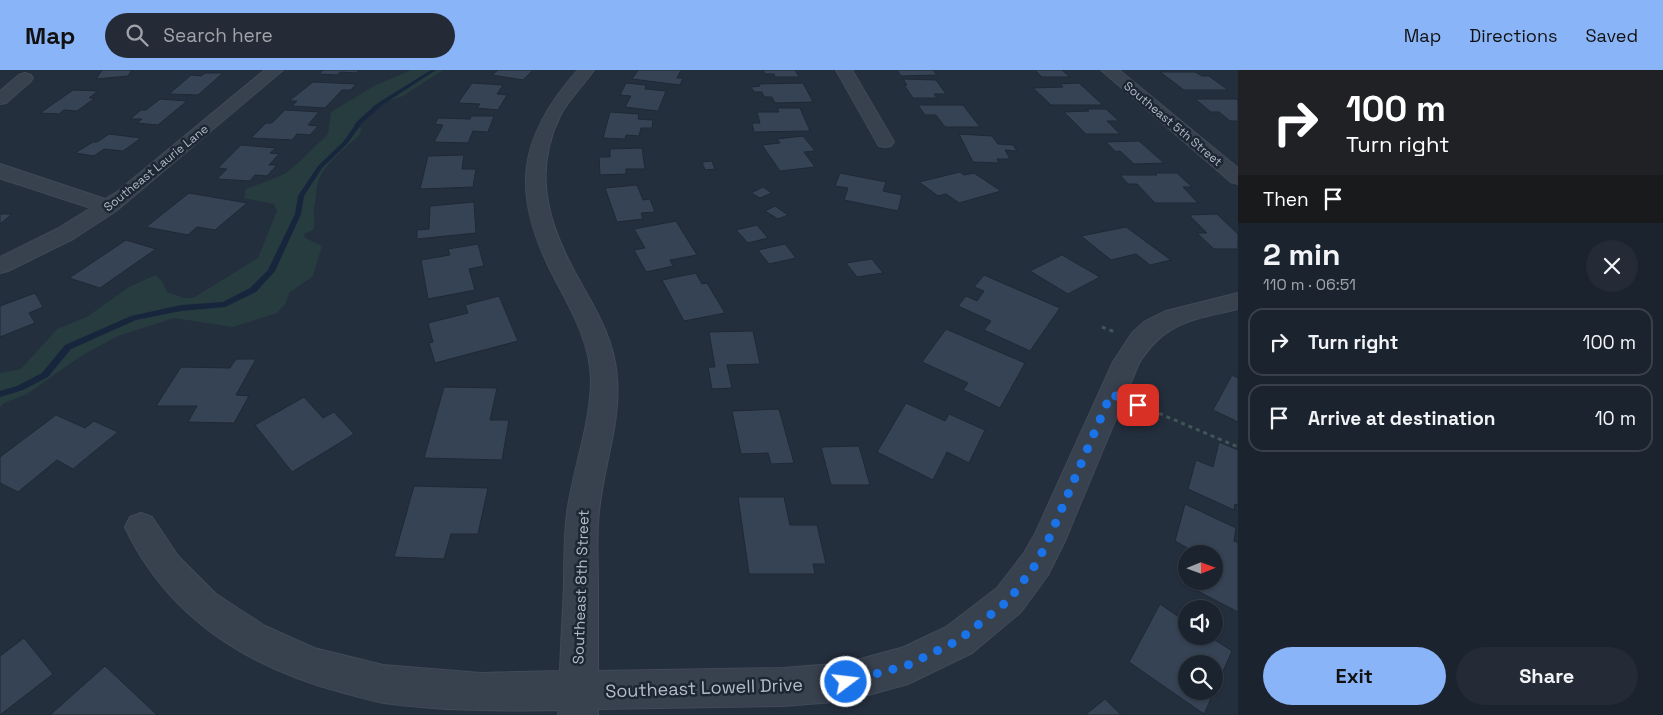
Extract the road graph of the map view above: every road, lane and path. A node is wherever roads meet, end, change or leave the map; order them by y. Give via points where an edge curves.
1 (275, 70) edge
2 (586, 70) edge
3 (844, 70) edge
4 (1109, 70) edge
5 (26, 78) dead end
6 (0, 99) edge
7 (885, 142) dead end
8 (0, 170) edge
9 (1238, 178) edge
10 (109, 207) junction
11 (0, 266) edge
12 (1238, 301) edge
13 (1111, 394) junction
14 (1238, 446) edge
15 (142, 527) dead end
16 (578, 703) edge

1 - 10 street, Southeast Laurie Lane
2 - 16 street, Southeast 8th Street via 560,98 548,120 539,143 535,170 536,198 544,230 557,263 587,313 598,343 604,377 603,415 584,504
3 - 7 street
4 - 9 street, Southeast 5th Street
5 - 6 street
8 - 10 street
10 - 11 street, Southeast Laurie Lane via 65,234
12 - 13 street, Southeast Lowell Drive via 1197,311 1155,327 1144,336 1126,362
13 - 14 path
13 - 16 street, Southeast Lowell Drive via 1036,564 1009,600 959,640 908,665 846,682
15 - 16 street, Southeast Lowell Drive via 166,567 204,606 252,639 313,666 383,684

